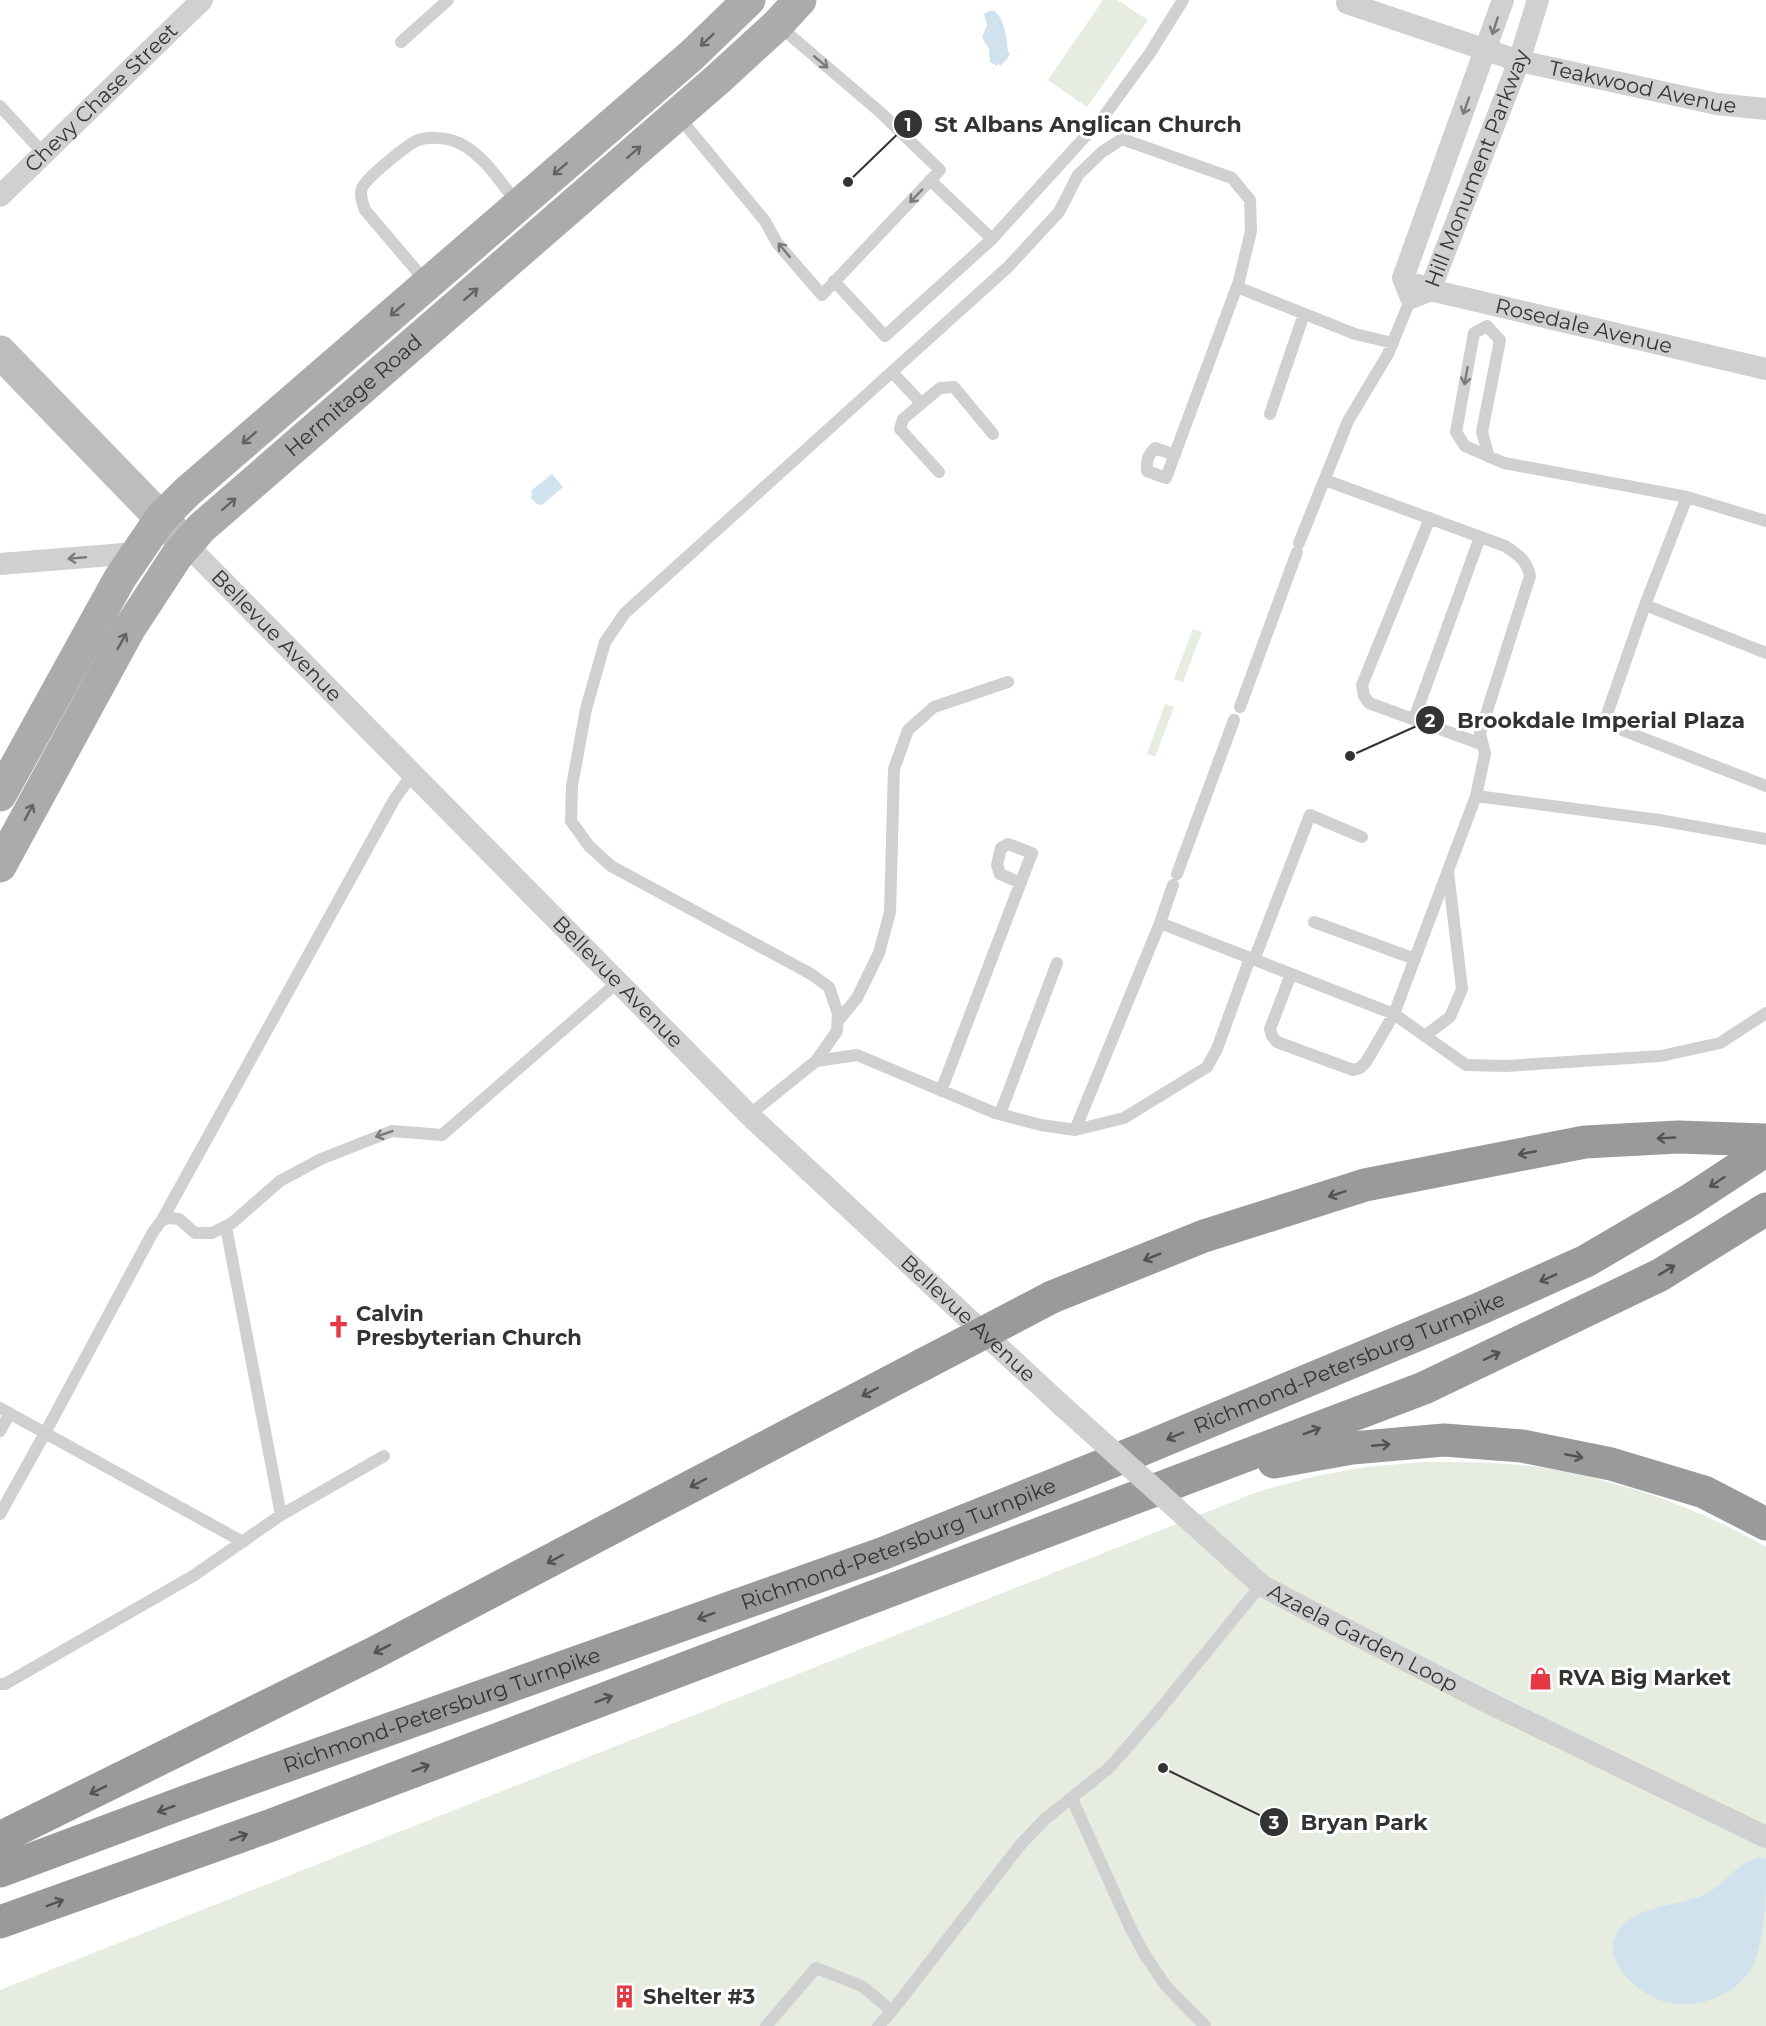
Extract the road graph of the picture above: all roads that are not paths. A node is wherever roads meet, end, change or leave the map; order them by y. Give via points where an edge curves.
1 (202, 0) edge
2 (448, 0) edge
3 (749, 0) edge
4 (1183, 0) edge
5 (1503, 0) edge
6 (1538, 0) edge
7 (1347, 3) dead end
8 (792, 7) edge
9 (401, 42) dead end
10 (1486, 51) junction
11 (1519, 61) junction
12 (0, 106) edge
13 (1766, 109) edge
14 (677, 115) junction
15 (44, 154) junction
16 (930, 180) junction
17 (0, 196) edge
18 (518, 205) junction
19 (992, 238) junction
20 (834, 281) junction
21 (428, 284) junction
22 (1237, 287) junction
23 (1415, 289) junction
24 (1489, 304) junction
25 (1304, 314) junction
26 (1487, 326) junction
27 (1393, 343) junction
28 (0, 352) edge
29 (1766, 369) edge
30 (892, 372) junction
31 (921, 404) junction
32 (1270, 414) dead end
33 (993, 434) dead end
34 (1175, 455) dead end
35 (1489, 457) junction
36 (939, 472) dead end
37 (1325, 480) junction
38 (1687, 497) junction
39 (160, 518) junction
40 (1430, 519) junction
41 (1766, 521) edge
42 (1480, 537) junction
43 (186, 544) junction
44 (136, 553) junction
45 (0, 564) edge
46 (1645, 605) junction
47 (1766, 653) edge
48 (1008, 682) dead end
49 (1240, 707) dead end
50 (1414, 719) junction
51 (1234, 720) dead end
52 (1481, 744) junction
53 (413, 774) junction
54 (1766, 786) edge
55 (0, 795) edge
56 (1476, 796) junction
57 (1362, 837) dead end
58 (1766, 839) edge
59 (0, 866) edge
60 (1448, 868) junction
61 (1021, 883) dead end
62 (1314, 922) dead end
63 (1160, 923) junction
64 (1415, 958) junction
65 (1252, 959) junction
66 (1057, 963) dead end
67 (1291, 974) junction
68 (618, 982) junction
69 (1766, 1013) edge
70 (1394, 1014) junction
71 (838, 1021) junction
72 (1426, 1035) junction
73 (816, 1061) junction
74 (941, 1091) junction
75 (1000, 1114) junction
76 (749, 1115) junction
77 (1075, 1130) junction
78 (1766, 1140) edge
79 (1766, 1150) edge
80 (1766, 1209) edge
81 (162, 1220) junction
82 (226, 1227) junction
83 (5, 1410) edge
84 (0, 1431) edge
85 (45, 1433) junction
86 (384, 1456) dead end
87 (1198, 1475) junction
88 (0, 1514) edge
89 (281, 1515) junction
90 (1766, 1524) edge
91 (243, 1542) junction
92 (1261, 1585) junction
93 (0, 1684) edge
94 (1072, 1799) junction
95 (1766, 1836) edge
96 (0, 1838) edge
97 (0, 1871) edge
98 (0, 1922) edge
99 (892, 2011) junction
100 (766, 2026) edge
101 (878, 2026) edge
102 (1205, 2026) edge

1 - 15 street, Chevy Chase Street
2 - 9 lane
3 -> 18 main road, Hermitage Road via 692,55
4 - 19 lane via 1104,116
5 -> 10 street, Hill Monument Parkway
6 - 11 street, Hill Monument Parkway
7 - 10 street, Teakwood Avenue
8 - 14 main road, Hermitage Road
8 -> 16 lane via 880,112 940,170
10 - 11 street, Teakwood Avenue
10 -> 23 street, Hill Monument Parkway
11 - 13 street, Teakwood Avenue via 1717,104
11 - 23 street, Hill Monument Parkway
12 - 15 lane
20 -> 14 lane via 822,295
43 -> 14 main road, Hermitage Road
15 - 17 street, Chevy Chase Street
16 - 19 lane
16 -> 20 lane
18 - 21 main road, Hermitage Road
18 - 21 lane via 475,153 447,139 420,139 374,174 362,188 365,210
19 - 20 lane via 885,336
21 -> 39 main road, Hermitage Road
22 - 25 lane
22 - 30 lane via 1251,231 1250,200 1232,178 1122,139 1078,175 1059,212 1008,267
22 - 34 lane
23 - 24 street, Rosedale Avenue
23 - 27 lane
24 - 26 lane
24 - 29 street, Rosedale Avenue
25 - 27 lane via 1355,334
25 - 32 lane
26 - 35 lane via 1500,340 1482,432
26 -> 35 lane via 1474,333 1456,432 1465,446
27 - 37 lane via 1348,421
28 - 39 street, Bellevue Avenue
30 - 31 lane
30 - 71 lane via 625,613 605,642 586,709 572,786 571,821 589,846 611,866 811,974 829,987
31 - 33 lane via 940,388 954,387
31 - 36 lane via 903,419 900,429
35 - 38 lane via 1503,463
37 - 40 lane
37 - 49 lane
38 - 41 lane
38 - 46 lane
39 - 43 street, Bellevue Avenue
39 - 44 main road, Hermitage Road
40 - 42 lane
40 - 50 lane via 1362,685 1369,703
42 - 50 lane
42 - 52 lane via 1505,546 1523,559 1530,576 1480,733
43 - 53 street, Bellevue Avenue
59 -> 43 main road, Hermitage Road via 129,629
44 -> 45 street
44 - 55 main road, Hermitage Road
46 - 47 lane
46 - 54 lane via 1604,723
48 - 71 lane via 934,707 909,730 894,769 890,912 879,953 862,989
50 - 52 lane
51 - 63 lane
52 - 56 lane via 1485,754
53 - 68 street, Bellevue Avenue
53 - 81 lane via 394,801
56 - 58 lane via 1659,820
56 - 60 lane
57 - 65 lane via 1310,815
60 - 64 lane
60 - 72 lane via 1462,989 1450,1017
61 - 74 lane
62 - 64 lane
63 - 65 lane
63 - 77 lane
64 - 70 lane
65 - 67 lane
65 - 77 lane via 1207,1067 1124,1118
66 - 75 lane
67 - 70 lane
67 - 70 lane via 1270,1029 1277,1042 1353,1070 1366,1062
68 - 76 street, Bellevue Avenue
68 -> 82 lane via 442,1135 392,1131 321,1158 280,1181
69 - 72 lane via 1719,1043 1660,1056 1546,1064 1466,1065
70 - 72 lane
71 - 73 lane via 837,1031
73 - 74 lane via 857,1055
73 - 76 lane
74 - 75 lane
75 - 77 lane
76 - 92 street, Bellevue Avenue, bridge
78 -> 96 highway, bridge via 1678,1137 1585,1142 1365,1185 1204,1236 1052,1297 366,1657
79 -> 97 highway, Richmond-Petersburg Turnpike via 1586,1261 1143,1449 884,1553
87 -> 80 highway, Richmond-Petersburg Turnpike via 1424,1388 1660,1275
81 - 82 lane via 178,1219 195,1233 212,1233
81 - 85 lane
82 - 89 lane
83 - 84 lane
83 - 85 lane
85 - 88 lane
85 - 91 lane
86 - 89 lane
87 -> 90 highway via 1363,1447 1444,1440 1522,1446 1611,1464 1704,1492
98 -> 87 highway, Richmond-Petersburg Turnpike via 280,1821
89 - 91 lane
91 - 93 lane via 193,1576
92 - 94 lane, Azaela Garden Loop via 1109,1768
92 - 95 street, Azaela Garden Loop via 1412,1665
94 - 99 lane, Azaela Garden Loop via 1021,1844
94 - 102 lane via 1145,1955 1166,1986
99 - 100 lane via 862,1986 816,1968
99 - 101 lane, Azaela Garden Loop

